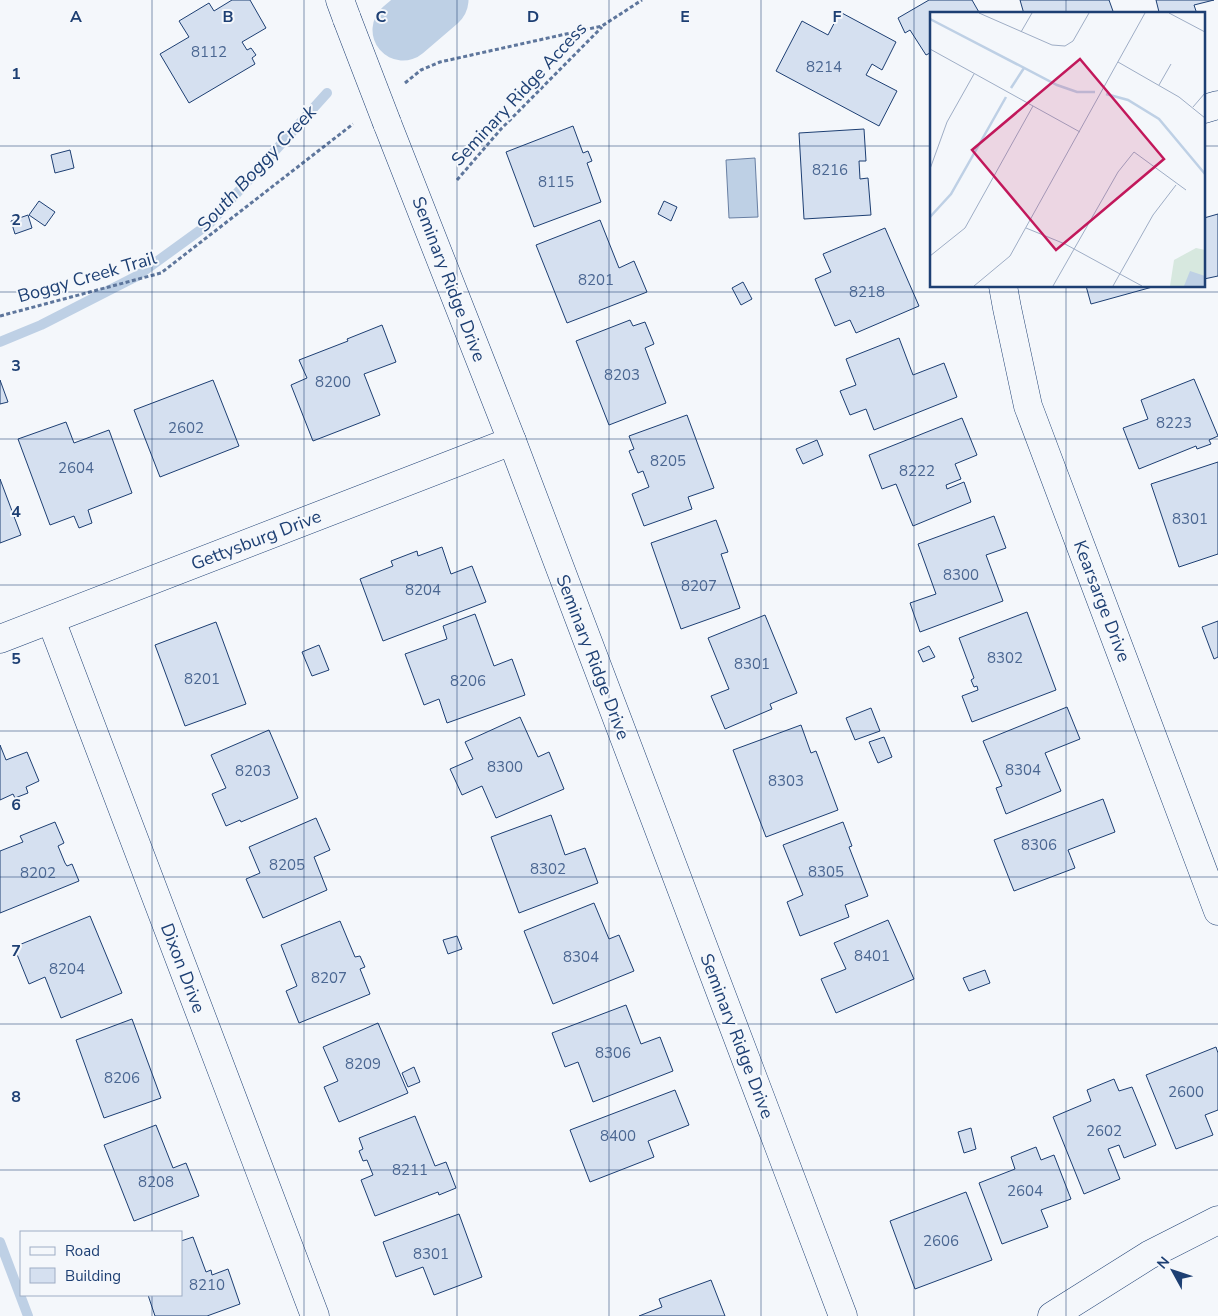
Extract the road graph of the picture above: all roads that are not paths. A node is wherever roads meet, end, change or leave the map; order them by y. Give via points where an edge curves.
1 (343, 10) edge
2 (1003, 288) edge
3 (512, 441) junction
4 (50, 620) junction
5 (0, 639) edge
6 (1218, 911) edge
7 (1218, 1220) edge
8 (315, 1316) edge
9 (843, 1316) edge
10 (1052, 1316) edge

1 - 3 street, Seminary Ridge Drive, bridge
2 - 6 street, Kearsarge Drive via 1028,406
3 - 4 street, Gettysburg Drive
3 - 9 street, Seminary Ridge Drive
4 - 5 street, Gettysburg Drive
4 - 8 street, Dixon Drive
7 - 10 street via 1149,1255

